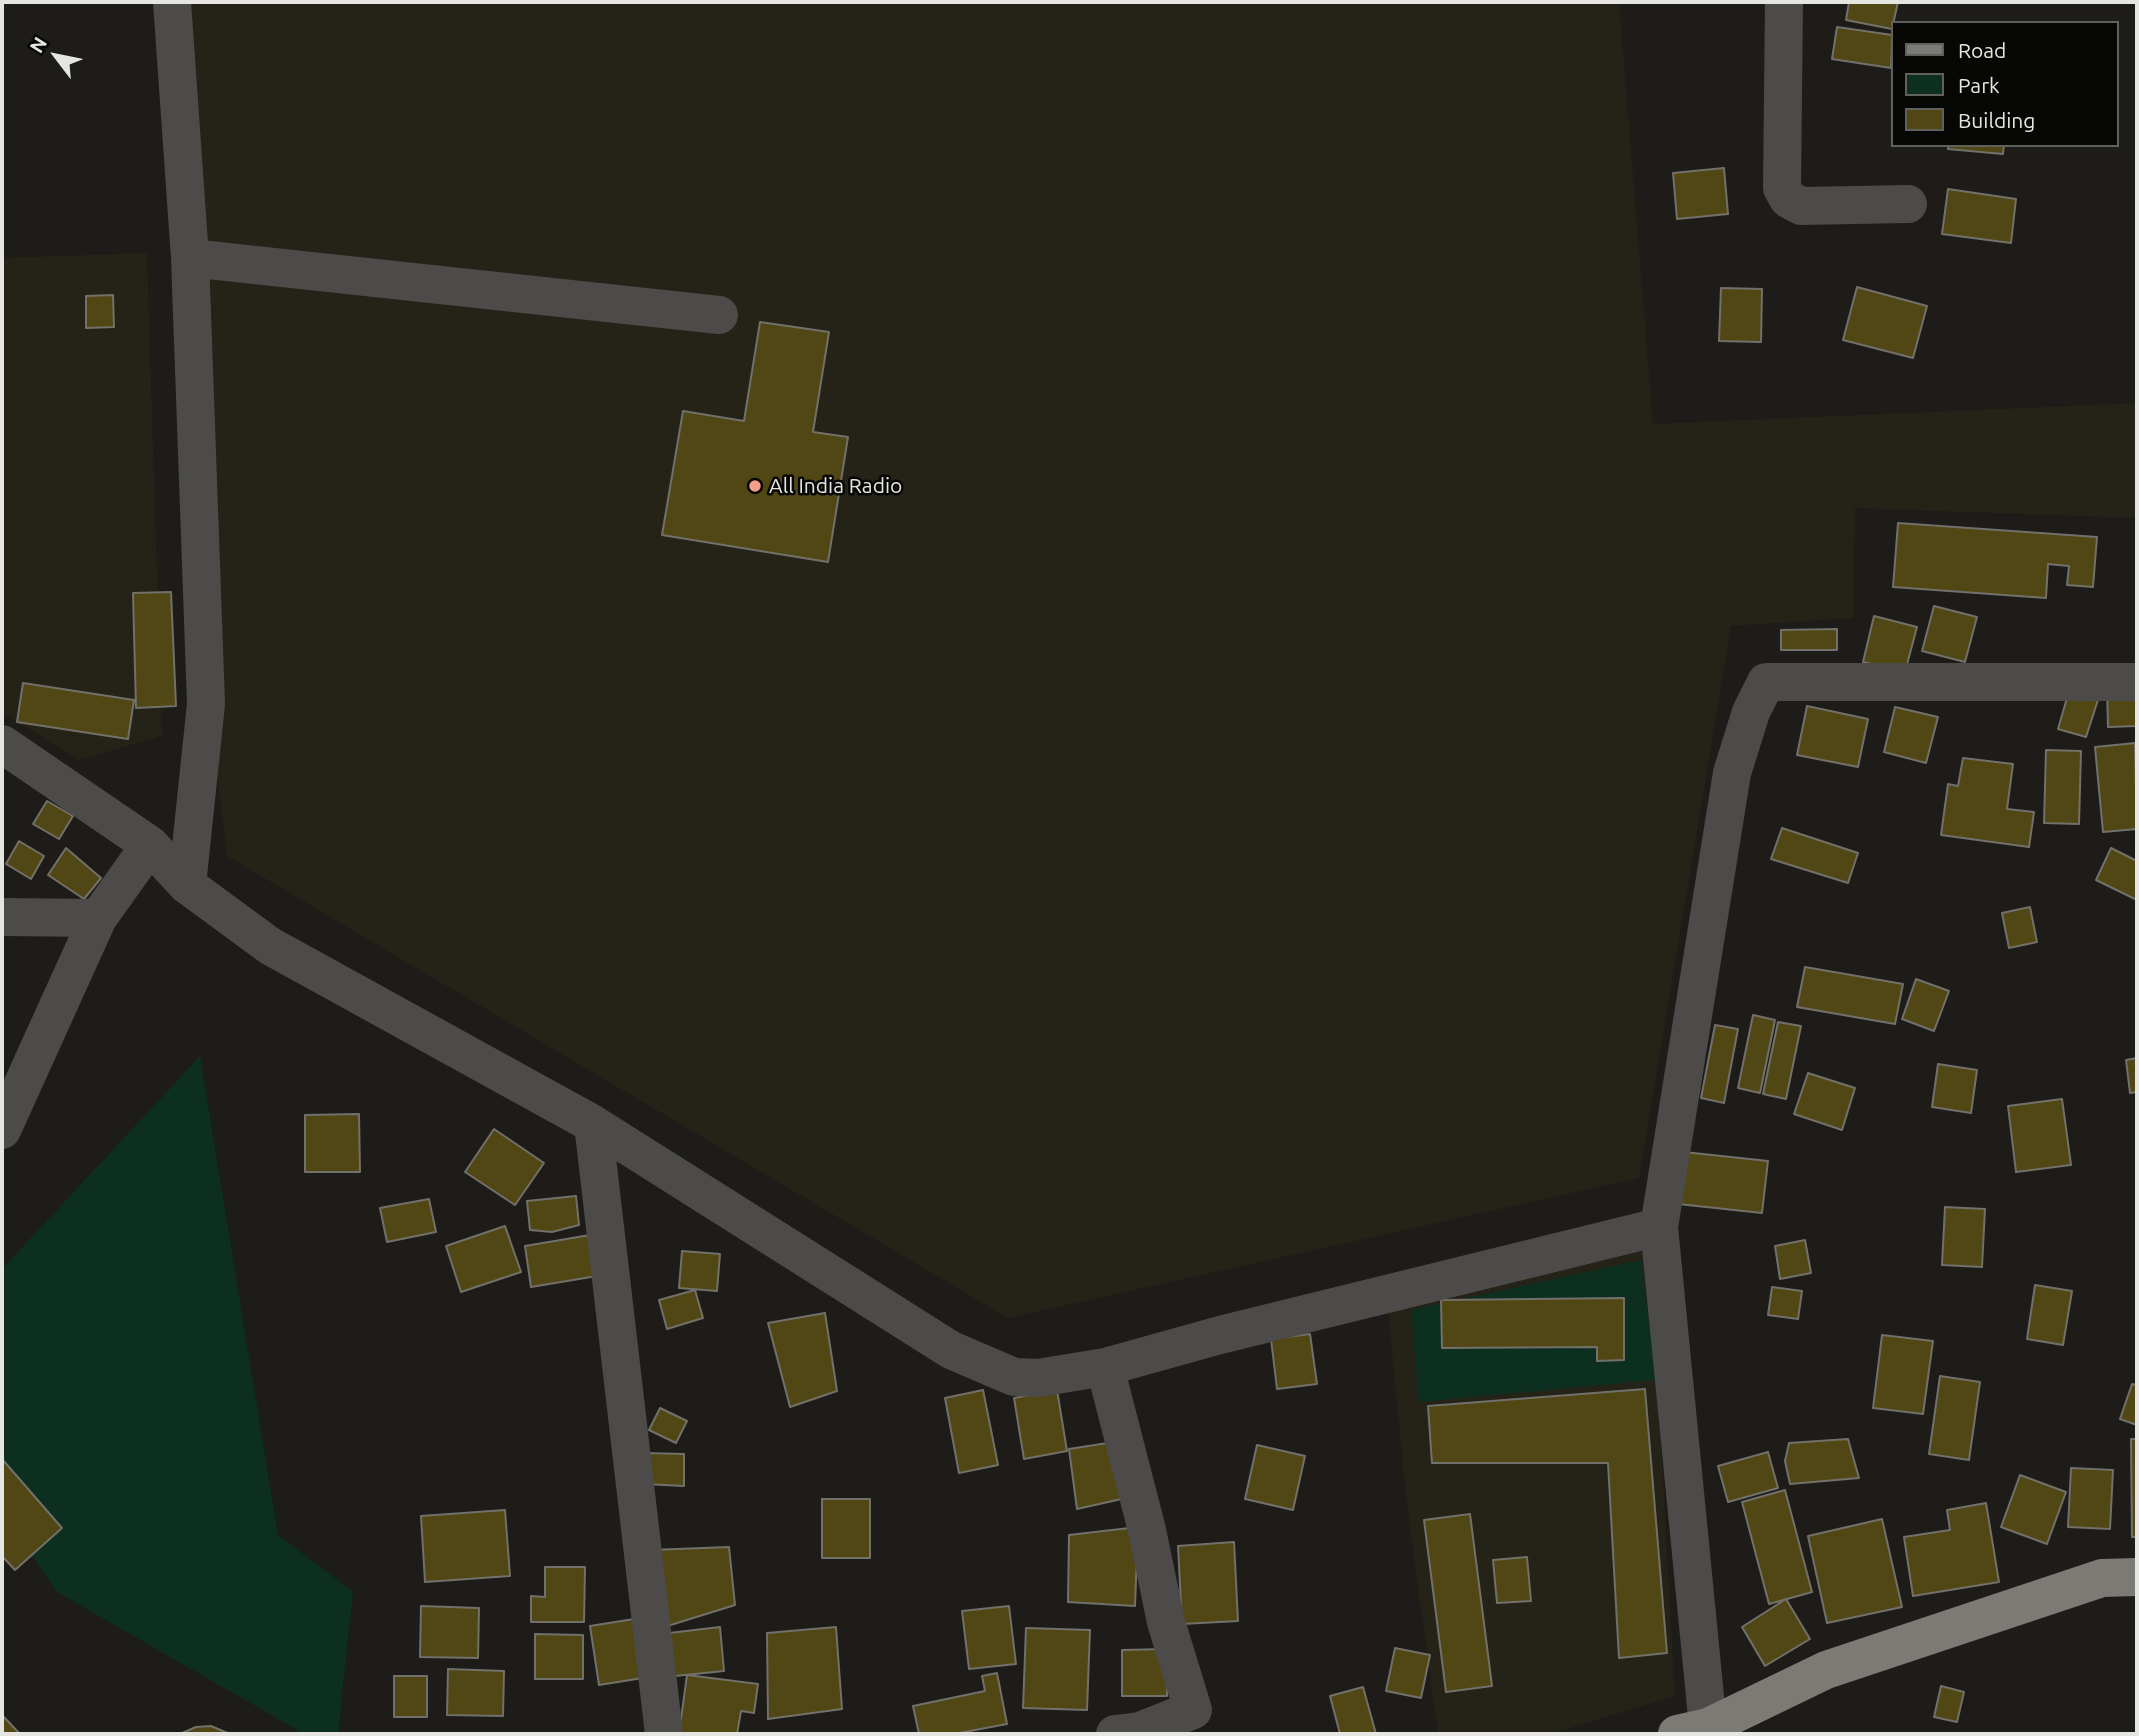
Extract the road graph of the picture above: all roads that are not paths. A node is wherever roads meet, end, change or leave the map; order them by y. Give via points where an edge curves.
1 (172, 2) edge
2 (1784, 2) edge
3 (1908, 204) dead end
4 (190, 258) junction
5 (719, 315) dead end
6 (2137, 682) edge
7 (2, 744) edge
8 (150, 845) junction
9 (187, 886) junction
10 (2, 917) edge
11 (97, 918) junction
12 (593, 1124) junction
13 (2, 1130) edge
14 (1659, 1227) junction
15 (1105, 1367) junction
16 (2137, 1577) edge
17 (1196, 1722) edge
18 (1692, 1731) edge
19 (664, 1734) edge
20 (1115, 1734) edge

1 - 4 street
2 - 3 street via 1782,188 1788,199 1801,205
4 - 5 street
4 - 9 street via 206,704
6 - 14 street via 1766,682 1751,712 1732,773
7 - 8 street
8 - 9 street
8 - 11 street
9 - 12 street via 270,946
10 - 11 street
11 - 13 street
12 - 15 street via 951,1350 1014,1377
12 - 19 street
14 - 15 street
14 - 18 street
15 - 17 street via 1166,1622
16 - 18 main road via 2102,1578 1826,1670
17 - 20 street

